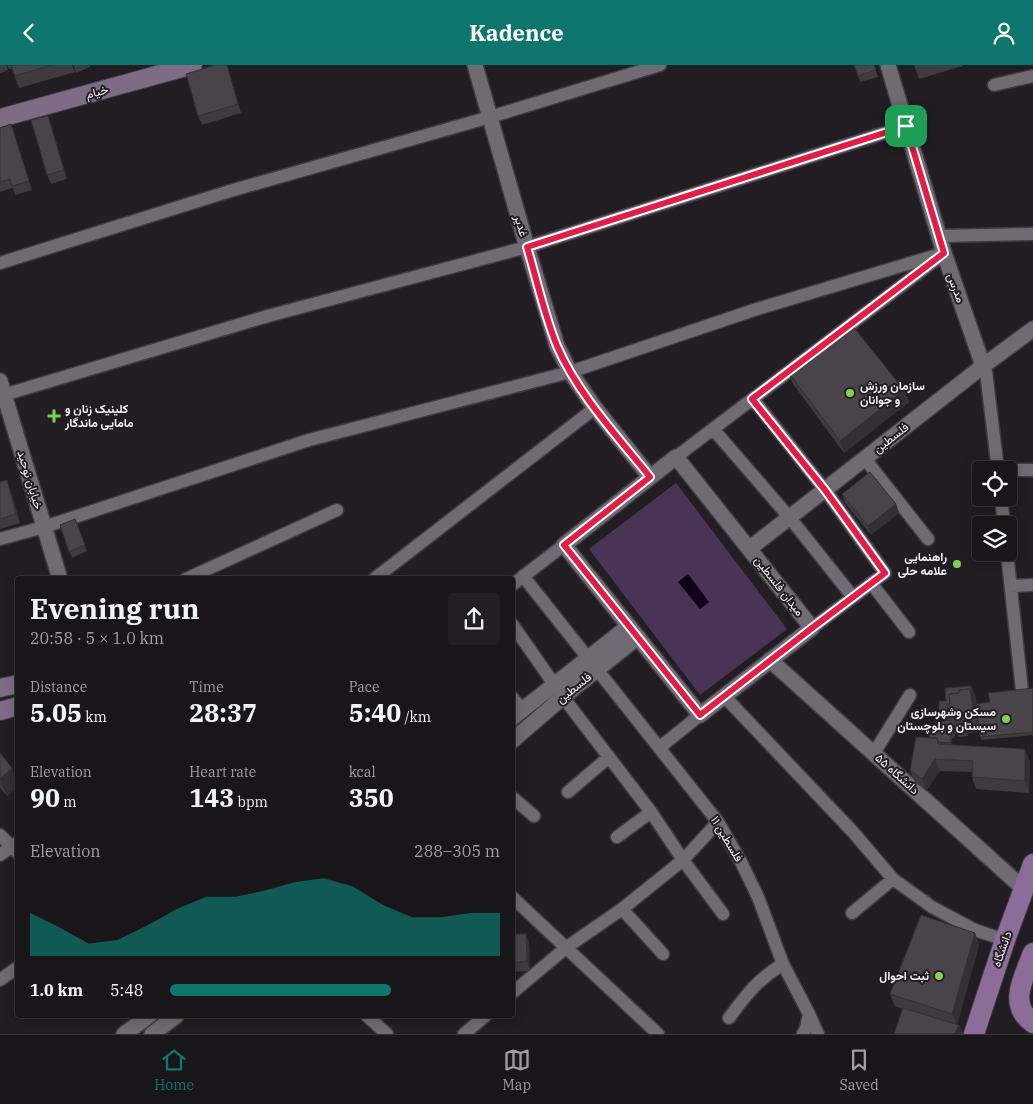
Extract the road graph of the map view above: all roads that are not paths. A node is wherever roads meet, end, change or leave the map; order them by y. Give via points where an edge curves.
1 (193, 65) edge
2 (475, 65) edge
3 (660, 65) edge
4 (888, 65) edge
5 (1033, 76) edge
6 (994, 85) dead end
7 (490, 117) junction
8 (0, 118) edge
9 (906, 126) junction
10 (1033, 234) edge
11 (939, 236) junction
12 (527, 247) junction
13 (944, 253) junction
14 (0, 263) edge
15 (1033, 329) edge
16 (984, 365) junction
17 (570, 372) junction
18 (1, 391) edge
19 (752, 399) junction
20 (595, 408) junction
21 (713, 429) junction
22 (676, 457) junction
23 (865, 459) junction
24 (997, 461) edge
25 (1017, 470) edge
26 (1033, 470) edge
27 (650, 477) junction
28 (825, 490) junction
29 (337, 510) dead end
30 (790, 518) junction
31 (44, 527) junction
32 (0, 539) edge
33 (928, 539) dead end
34 (564, 545) junction
35 (749, 549) junction
36 (1008, 561) edge
37 (59, 576) edge
38 (193, 576) edge
39 (378, 576) edge
40 (523, 576) junction
41 (515, 583) edge
42 (871, 583) junction
43 (1033, 585) edge
44 (1011, 586) junction
45 (853, 597) junction
46 (515, 628) edge
47 (812, 628) junction
48 (633, 632) junction
49 (909, 632) dead end
50 (770, 660) junction
51 (592, 664) junction
52 (15, 685) edge
53 (0, 688) edge
54 (1022, 690) edge
55 (559, 691) junction
56 (910, 695) dead end
57 (724, 696) junction
58 (15, 707) edge
59 (0, 711) edge
60 (518, 714) edge
61 (700, 715) junction
62 (515, 738) edge
63 (659, 748) junction
64 (874, 753) junction
65 (609, 757) junction
66 (568, 792) dead end
67 (515, 800) edge
68 (651, 812) junction
69 (534, 816) dead end
70 (718, 822) junction
71 (0, 835) edge
72 (617, 837) dead end
73 (15, 846) edge
74 (15, 848) edge
75 (0, 855) edge
76 (683, 860) junction
77 (1033, 864) edge
78 (893, 879) junction
79 (1024, 889) junction
80 (515, 900) edge
81 (622, 909) junction
82 (852, 913) dead end
83 (722, 914) dead end
84 (1005, 939) junction
85 (567, 947) junction
86 (1033, 953) edge
87 (663, 954) dead end
88 (784, 964) junction
89 (15, 969) edge
90 (0, 980) edge
91 (1028, 986) edge
92 (515, 990) edge
93 (809, 1014) junction
94 (143, 1018) edge
95 (174, 1018) edge
96 (369, 1018) edge
97 (483, 1018) edge
98 (729, 1018) dead end
99 (1033, 1023) edge
100 (158, 1033) edge
101 (124, 1034) edge
102 (387, 1034) edge
103 (464, 1034) edge
104 (658, 1034) edge
105 (803, 1034) edge
106 (818, 1034) edge
107 (974, 1034) edge

1 - 8 main road, خیام
2 - 7 street, غدیر
3 - 7 street
4 - 9 street, مدرس
5 - 6 street
7 - 12 street, غدیر
7 - 14 street via 230,191
9 - 11 street, مدرس
9 - 12 street
10 - 11 street
11 - 13 street, مدرس
12 - 17 street, غدیر via 557,346
12 - 18 street
13 - 16 street, مدرس
13 - 17 street via 757,309
13 - 19 street
15 - 16 street, فلسطین
16 - 23 street, فلسطین
16 - 24 street
17 - 20 street, غدیر
17 - 31 street via 309,440
18 - 31 street, خیابان توحید
19 - 21 street
19 - 28 street
20 - 27 street, غدیر
20 - 39 street
21 - 22 street
21 - 30 street
22 - 27 street
22 - 35 street, میدان فلسطین
23 - 28 street, فلسطین
23 - 33 street
25 - 26 street
27 - 34 street
28 - 30 street, فلسطین
28 - 42 street via 885,573
29 - 38 street
30 - 35 street, فلسطین
30 - 45 street
31 - 32 street
31 - 37 street, خیابان توحید
34 - 40 street
34 - 48 street
35 - 47 street, میدان فلسطین
36 - 44 street
40 - 41 street
40 - 51 street, فلسطین ۱۱
42 - 45 street
42 - 49 street
43 - 44 street
44 - 54 street
45 - 47 street
46 - 55 street
47 - 50 street, میدان فلسطین
48 - 51 street, فلسطین
48 - 61 street
50 - 57 street, میدان فلسطین
50 - 64 street, دانشگاه ۵۵
51 - 55 street, فلسطین
51 - 63 street, فلسطین ۱۱
52 - 53 main road
55 - 60 street, فلسطین
55 - 62 street, فلسطین
55 - 65 street
56 - 64 street
57 - 61 street, میدان فلسطین
57 - 78 street via 853,832
58 - 59 main road
61 - 63 street
63 - 70 street, فلسطین ۱۱
64 - 79 street, دانشگاه ۵۵
65 - 66 street
65 - 68 street
67 - 69 street
68 - 72 street
68 - 76 street
70 - 76 street
70 - 88 street, فلسطین ۱۱ via 758,897
71 - 73 street
74 - 75 street
76 - 81 street
76 - 83 street
77 - 79 main road, دانشگاه
78 - 82 street
78 - 84 street via 932,907 975,930
79 - 84 main road, دانشگاه
80 - 85 street
81 - 85 street
81 - 87 street
84 - 107 main road, دانشگاه
85 - 92 street
85 - 104 street
86 - 91 main road
88 - 93 street, فلسطین ۱۱
88 - 98 street via 749,991
89 - 90 street
91 - 99 main road via 1018,995 1019,1006
93 - 105 street
93 - 106 street, فلسطین ۱۱
94 - 101 street
95 - 100 street
96 - 102 street
97 - 103 street

